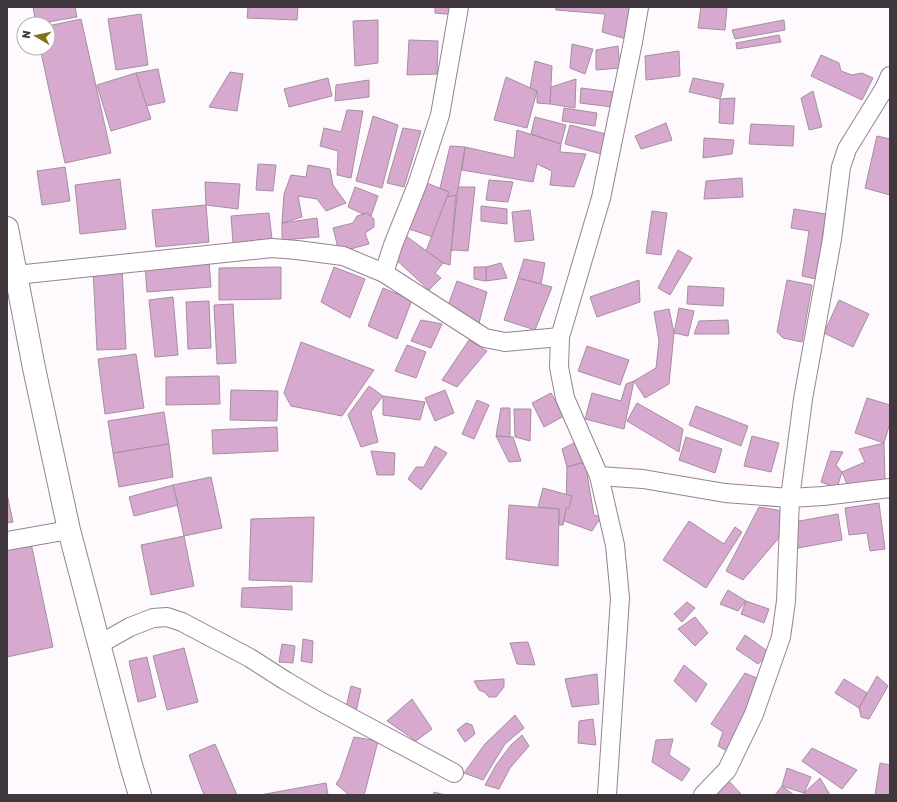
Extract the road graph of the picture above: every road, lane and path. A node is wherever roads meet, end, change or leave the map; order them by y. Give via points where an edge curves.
1 (459, 7) edge
2 (638, 7) edge
3 (888, 85) edge
4 (7, 228) edge
5 (384, 273) junction
6 (16, 275) junction
7 (560, 337) junction
8 (599, 476) junction
9 (890, 488) edge
10 (790, 498) junction
11 (69, 530) junction
12 (7, 541) edge
13 (98, 645) junction
14 (454, 773) dead end
15 (140, 795) edge
16 (607, 795) edge
17 (703, 795) edge

1 - 5 street via 440,115
2 - 7 street via 601,198
3 - 10 street via 847,149 841,167 832,239 803,399
4 - 6 highway
5 - 6 street via 344,256 272,248
5 - 7 street via 486,338 505,342
6 - 11 highway
7 - 8 street via 559,366 565,398
8 - 10 street via 643,478 725,493
8 - 16 street via 615,545 620,598
9 - 10 street
10 - 17 street via 786,601 781,637 754,714 727,770
11 - 12 street
11 - 13 highway
13 - 14 street via 130,627 153,618 182,622 250,658 320,701
13 - 15 highway

